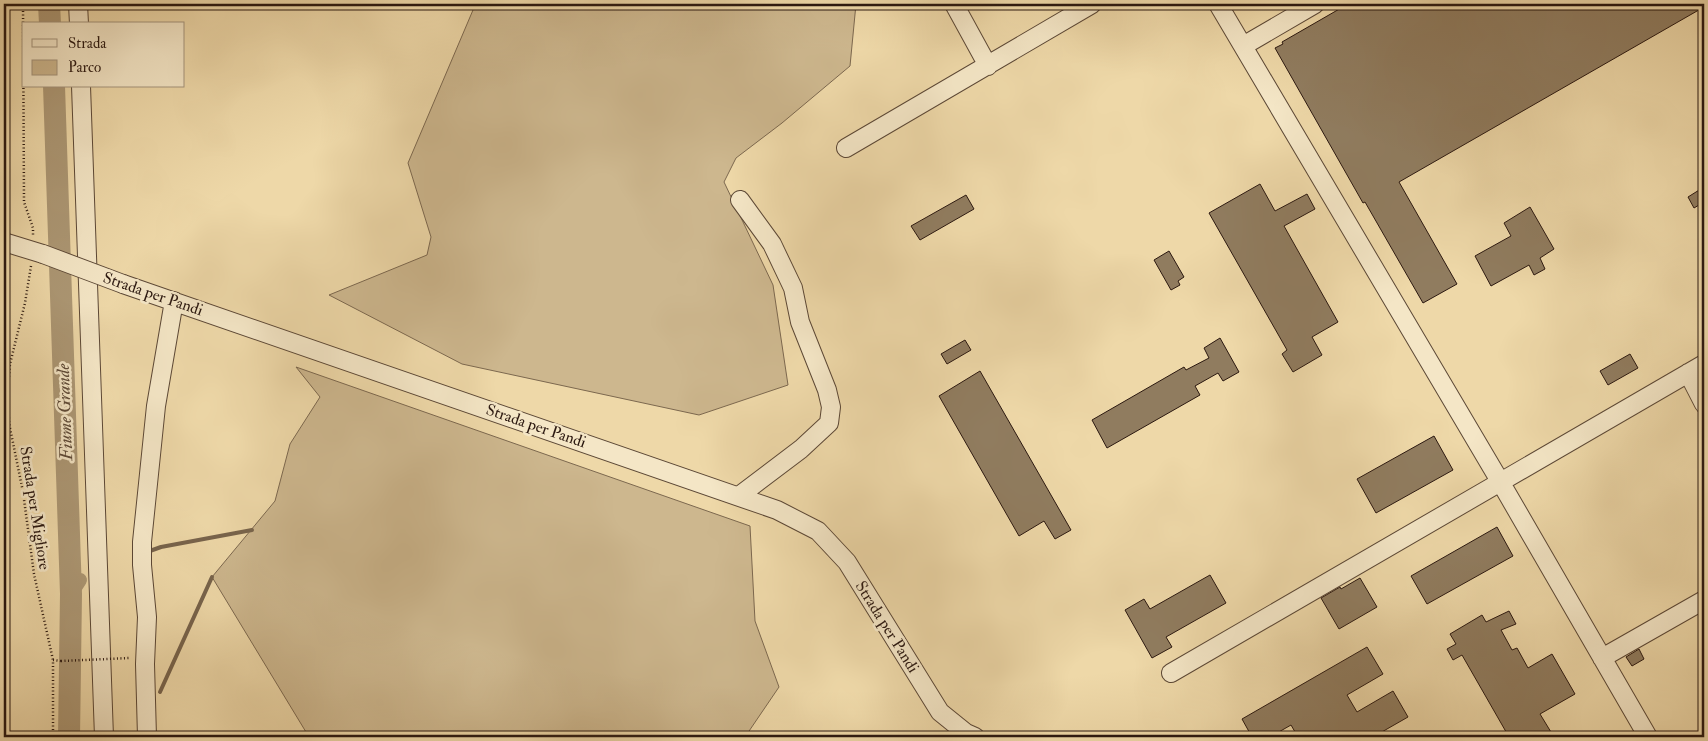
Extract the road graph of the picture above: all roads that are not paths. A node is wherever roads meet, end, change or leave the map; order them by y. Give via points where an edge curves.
1 (78, 4) edge
2 (954, 4) edge
3 (1092, 4) edge
4 (1218, 4) edge
5 (1315, 4) edge
6 (79, 22) edge
7 (1243, 46) junction
8 (988, 66) junction
9 (81, 88) edge
10 (846, 148) dead end
11 (740, 200) dead end
12 (4, 242) edge
13 (174, 301) junction
14 (1704, 364) edge
15 (1688, 373) junction
16 (1704, 404) edge
17 (1501, 482) junction
18 (739, 496) junction
19 (1704, 600) edge
20 (1602, 658) junction
21 (1171, 673) dead end
22 (104, 737) edge
23 (148, 737) edge
24 (975, 737) edge
25 (1648, 737) edge

1 - 6 street
2 - 8 street
3 - 8 street
4 - 7 street
5 - 7 street
7 - 17 street
8 - 10 street
9 - 22 street
11 - 18 street via 772,244 793,288 800,322 827,390 830,407 829,423 801,449
12 - 13 street, Strada per Pandi, bridge
13 - 18 street, Strada per Pandi
13 - 23 street via 156,406 142,542 147,617
14 - 15 street
15 - 16 street
15 - 17 street
17 - 20 street
17 - 21 street
18 - 24 street, Strada per Pandi via 777,510 818,531 847,562 940,712
19 - 20 street
20 - 25 street

